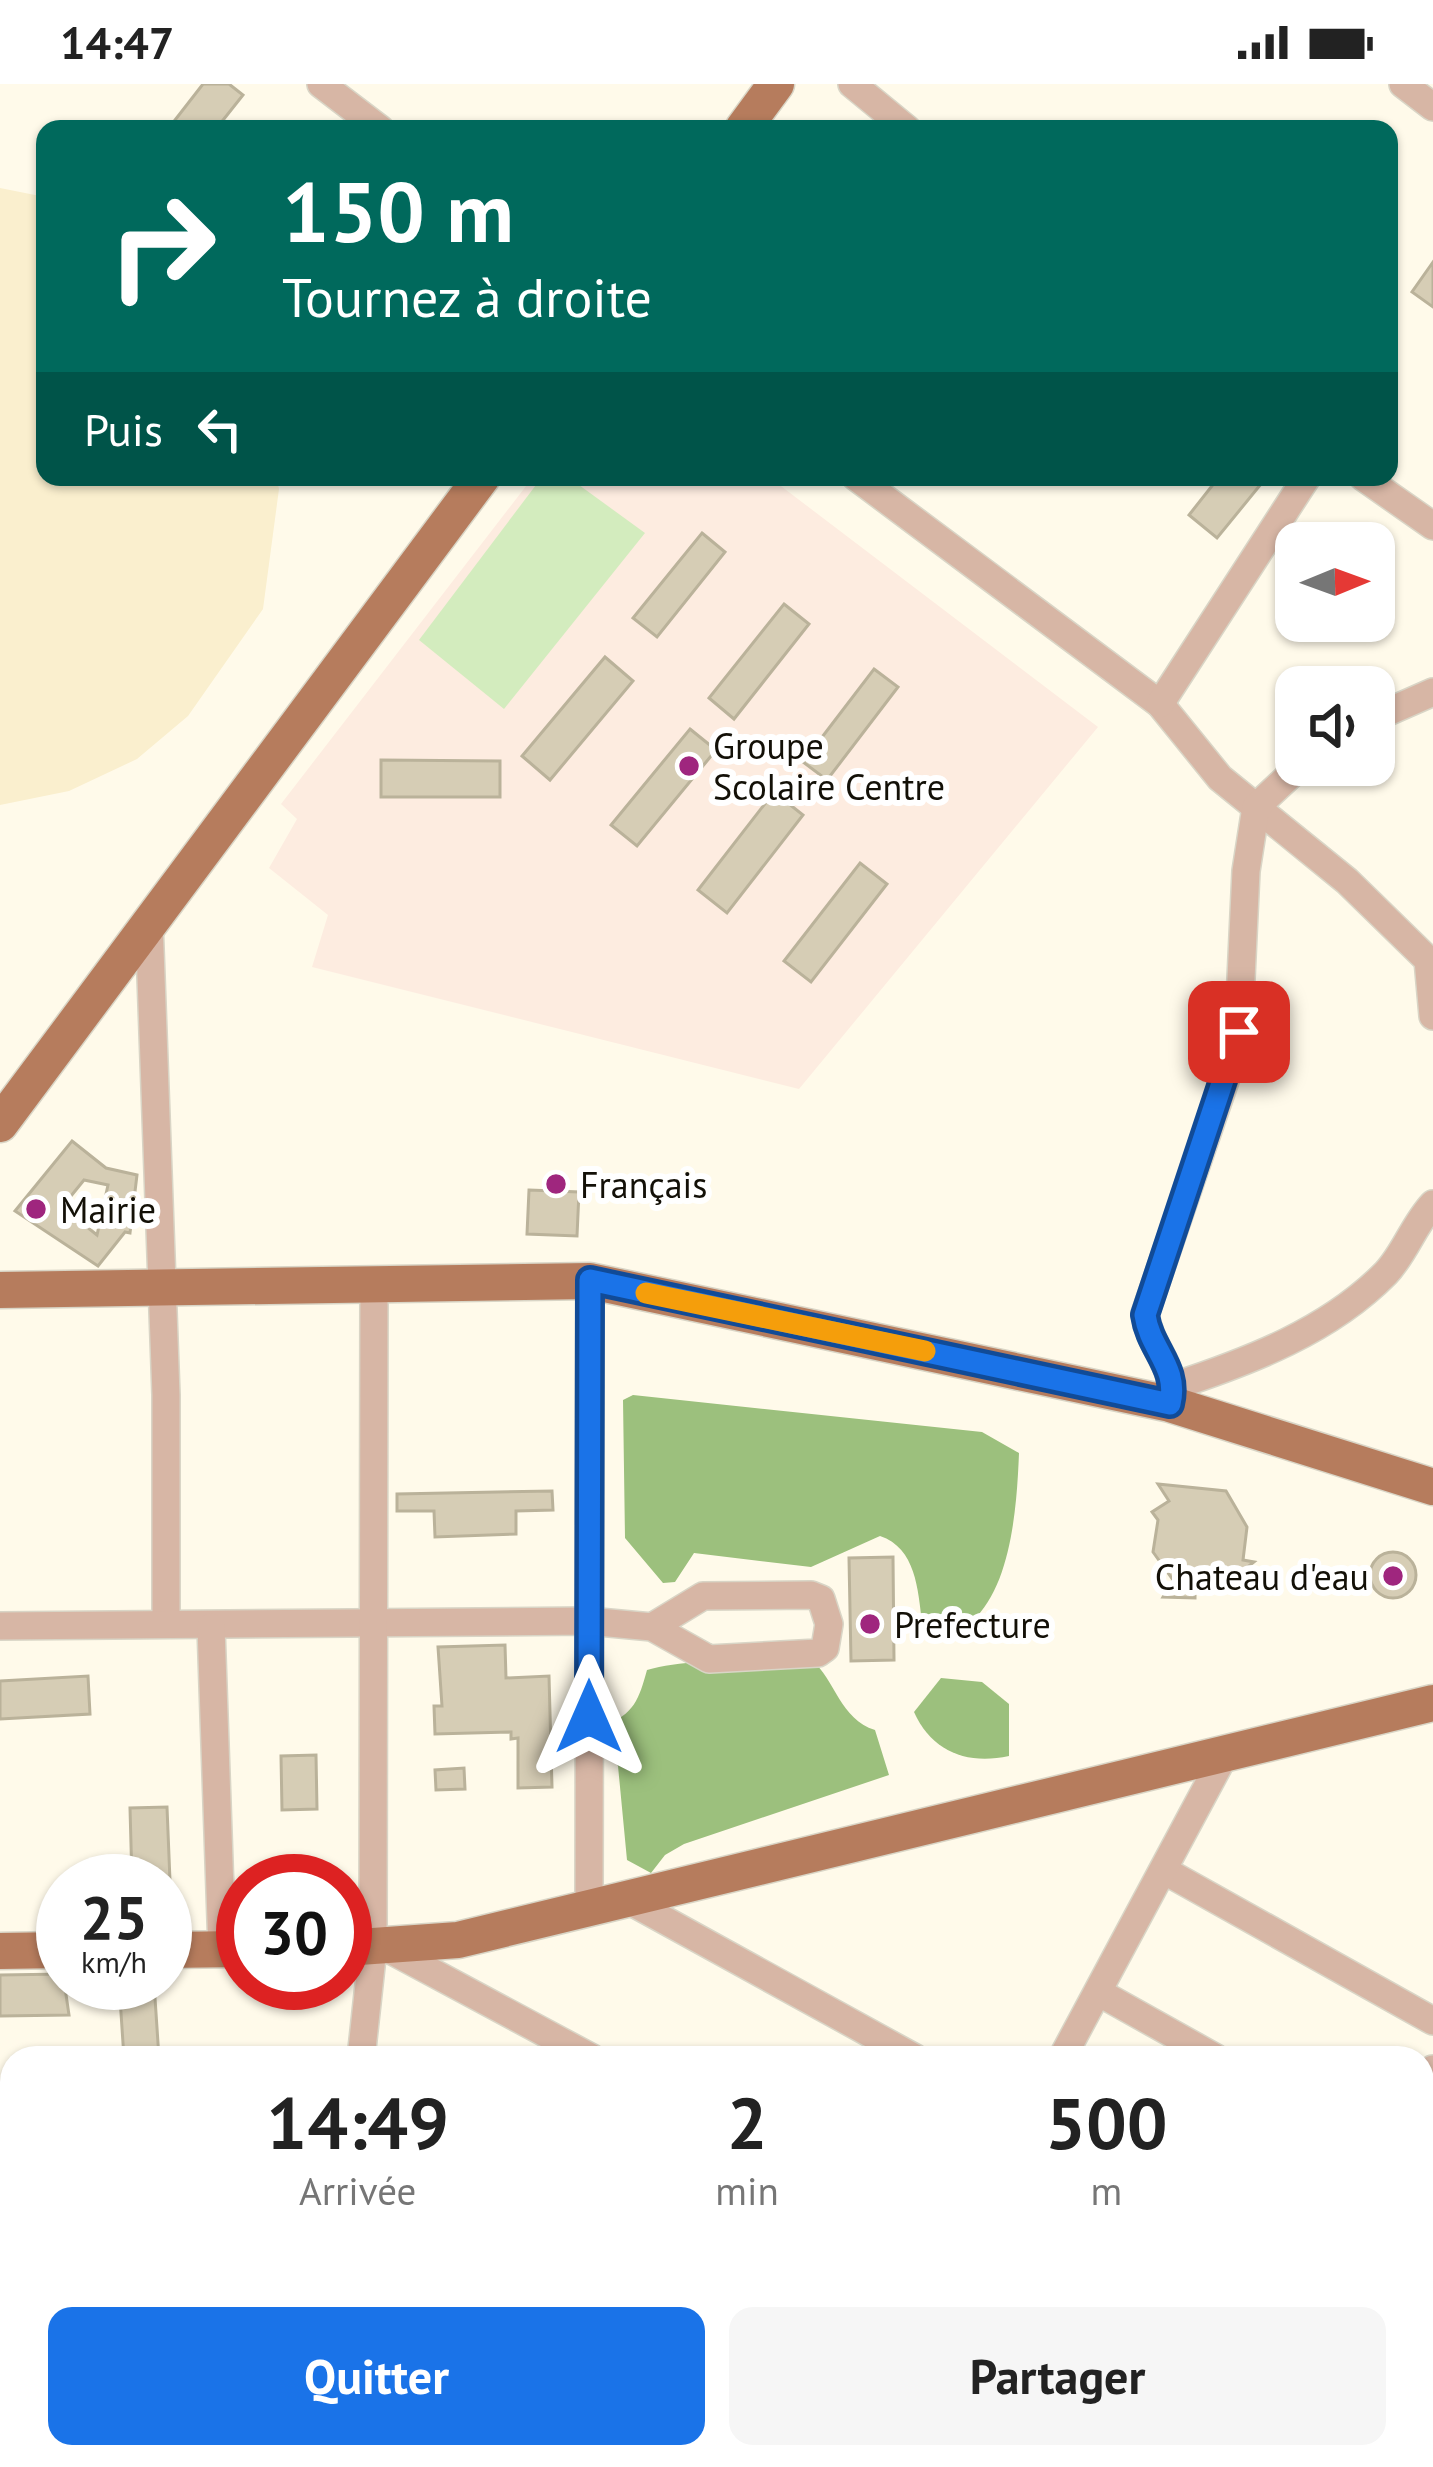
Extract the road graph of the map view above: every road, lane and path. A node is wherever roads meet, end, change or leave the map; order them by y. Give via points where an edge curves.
1 (321, 84) edge
2 (776, 84) edge
3 (852, 84) edge
4 (1403, 84) edge
5 (1433, 107) edge
6 (368, 120) edge
7 (750, 120) edge
8 (896, 120) edge
9 (475, 486) edge
10 (1300, 486) edge
11 (1376, 486) edge
12 (893, 488) edge
13 (1433, 526) edge
14 (1433, 692) edge
15 (1160, 704) junction
16 (1395, 709) edge
17 (1278, 786) edge
18 (1256, 807) junction
19 (149, 921) junction
20 (1433, 1016) edge
21 (0, 1124) edge
22 (1433, 1204) edge
23 (590, 1280) junction
24 (374, 1283) junction
25 (162, 1288) junction
26 (0, 1289) edge
27 (1172, 1395) junction
28 (1433, 1487) edge
29 (588, 1621) junction
30 (375, 1623) junction
31 (166, 1624) junction
32 (0, 1626) edge
33 (212, 1627) junction
34 (652, 1628) junction
35 (1433, 1702) edge
36 (1227, 1750) junction
37 (226, 1854) edge
38 (370, 1854) edge
39 (1165, 1871) junction
40 (628, 1900) junction
41 (589, 1909) junction
42 (372, 1948) edge
43 (372, 1950) edge
44 (0, 1951) edge
45 (36, 1951) edge
46 (1098, 1992) junction
47 (364, 2010) edge
48 (1433, 2021) edge
49 (362, 2046) edge
50 (568, 2046) edge
51 (893, 2046) edge
52 (1069, 2046) edge
53 (1195, 2046) edge

1 - 6 street
2 - 7 main road
3 - 8 street
4 - 5 street
9 - 19 main road
10 - 15 street
11 - 13 street
12 - 15 street
14 - 16 street
15 - 18 street via 1220,778
17 - 18 street
18 - 20 street via 1430,962
18 - 27 street via 1238,1043 1145,1315
19 - 21 main road
19 - 25 street
22 - 27 street via 1388,1270 1330,1316
23 - 24 main road
23 - 27 main road
23 - 29 street
24 - 25 main road
24 - 30 street
25 - 26 main road
25 - 31 street
27 - 28 main road
29 - 30 street
29 - 34 street
29 - 41 street
30 - 33 street
30 - 38 street
31 - 32 street
31 - 33 street
33 - 37 street
34 - 34 street via 709,1659 818,1653 829,1624 821,1599 811,1595 703,1596
35 - 36 main road
36 - 39 street
36 - 40 main road
39 - 46 street
39 - 48 street
40 - 41 main road
40 - 51 street
41 - 42 main road via 458,1940
43 - 50 street
44 - 45 main road
46 - 52 street
46 - 53 street
47 - 49 street

